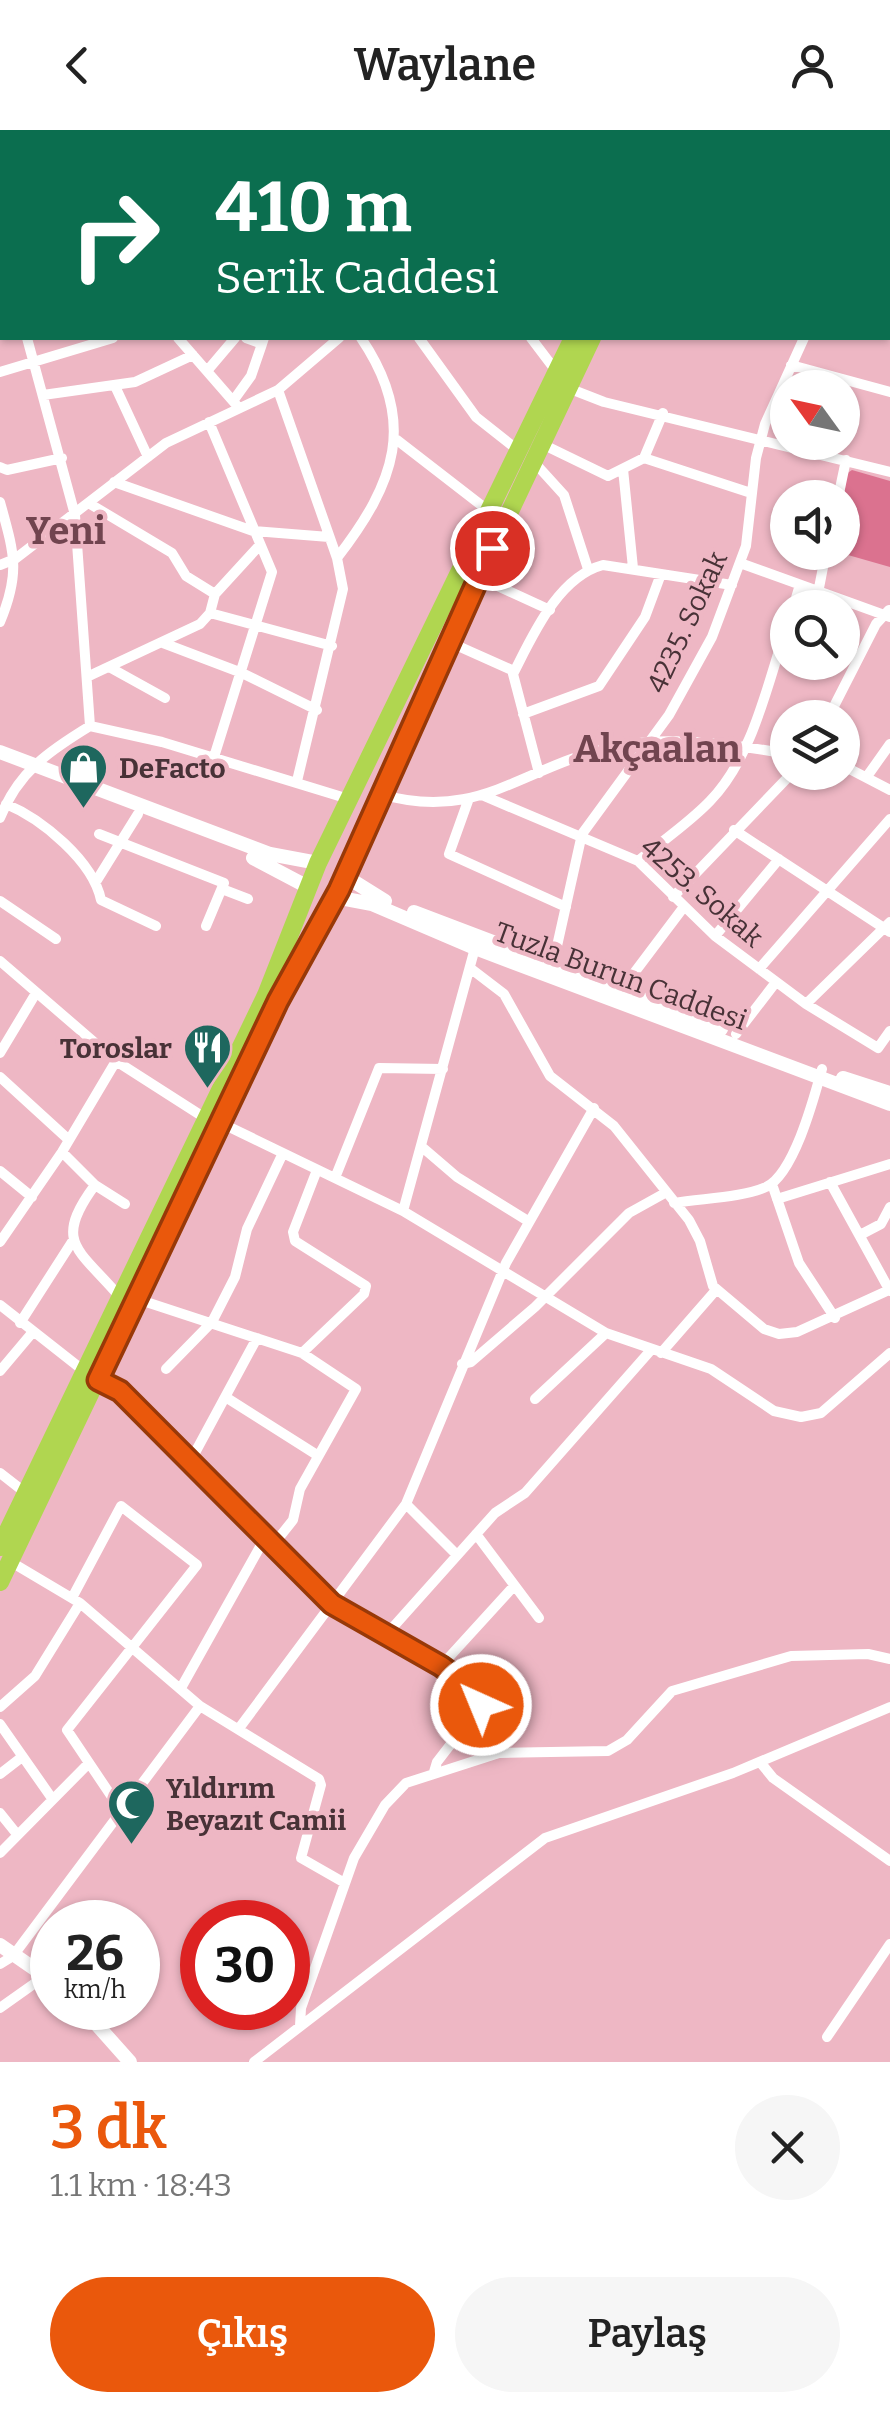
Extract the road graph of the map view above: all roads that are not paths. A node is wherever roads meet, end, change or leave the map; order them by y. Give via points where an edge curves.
1 (27, 340) edge
2 (93, 340) edge
3 (180, 340) edge
4 (233, 340) edge
5 (337, 340) edge
6 (361, 340) edge
7 (420, 340) edge
8 (533, 340) edge
9 (572, 340) edge
10 (591, 340) edge
11 (803, 340) edge
12 (263, 341) edge
13 (194, 355) junction
14 (33, 360) junction
15 (791, 365) junction
16 (207, 371) junction
17 (556, 371) junction
18 (0, 372) edge
19 (116, 386) junction
20 (568, 388) junction
21 (278, 390) junction
22 (890, 392) edge
23 (44, 396) junction
24 (236, 404) junction
25 (663, 413) junction
26 (209, 422) junction
27 (761, 438) junction
28 (397, 440) junction
29 (770, 440) edge
30 (542, 444) junction
31 (148, 456) junction
32 (526, 456) junction
33 (62, 458) junction
34 (644, 458) junction
35 (846, 460) joint
36 (0, 467) edge
37 (622, 469) junction
38 (890, 472) edge
39 (842, 480) edge
40 (114, 482) junction
41 (751, 493) junction
42 (0, 502) edge
43 (90, 504) junction
44 (490, 512) junction
45 (74, 515) junction
46 (253, 531) junction
47 (330, 537) junction
48 (258, 546) junction
49 (337, 558) junction
50 (16, 559) junction
51 (0, 564) edge
52 (740, 564) junction
53 (632, 568) junction
54 (588, 569) junction
55 (661, 574) junction
56 (478, 577) junction
57 (732, 585) junction
58 (800, 588) joint
59 (809, 590) edge
60 (215, 594) junction
61 (860, 605) edge
62 (550, 610) junction
63 (210, 613) junction
64 (888, 614) edge
65 (0, 622) edge
66 (256, 627) junction
67 (163, 642) junction
68 (449, 642) junction
69 (332, 646) junction
70 (109, 667) junction
71 (242, 672) junction
72 (514, 672) junction
73 (770, 675) edge
74 (89, 676) junction
75 (164, 698) dead end
76 (838, 700) edge
77 (317, 710) junction
78 (523, 714) junction
79 (90, 726) junction
80 (651, 742) junction
81 (890, 744) edge
82 (745, 747) junction
83 (770, 751) edge
84 (0, 752) edge
85 (214, 757) junction
86 (0, 761) edge
87 (32, 766) junction
88 (860, 772) edge
89 (538, 773) junction
90 (868, 775) junction
91 (297, 781) junction
92 (775, 790) edge
93 (890, 790) edge
94 (380, 794) junction
95 (484, 796) junction
96 (352, 800) junction
97 (468, 801) junction
98 (6, 804) junction
99 (138, 814) junction
100 (0, 818) edge
101 (890, 820) edge
102 (734, 830) junction
103 (99, 834) dead end
104 (582, 834) junction
105 (122, 843) junction
106 (779, 859) junction
107 (638, 861) junction
108 (318, 863) junction
109 (345, 876) junction
110 (96, 880) junction
111 (308, 887) junction
112 (222, 889) junction
113 (827, 890) junction
114 (673, 897) junction
115 (335, 898) junction
116 (248, 899) dead end
117 (0, 901) edge
118 (566, 907) junction
119 (683, 908) junction
120 (156, 926) dead end
121 (206, 926) dead end
122 (888, 927) edge
123 (715, 936) junction
124 (56, 939) dead end
125 (475, 948) junction
126 (0, 961) edge
127 (553, 964) junction
128 (470, 968) junction
129 (759, 970) junction
130 (776, 982) junction
131 (622, 989) junction
132 (36, 993) junction
133 (806, 1004) junction
134 (890, 1031) edge
135 (6, 1032) edge
136 (736, 1034) junction
137 (0, 1053) edge
138 (116, 1061) junction
139 (443, 1069) junction
140 (820, 1074) junction
141 (0, 1078) edge
142 (890, 1093) edge
143 (890, 1104) edge
144 (594, 1108) junction
145 (213, 1120) junction
146 (69, 1140) junction
147 (422, 1147) junction
148 (62, 1152) junction
149 (283, 1153) junction
150 (890, 1164) edge
151 (317, 1170) junction
152 (0, 1171) edge
153 (335, 1178) junction
154 (830, 1182) junction
155 (96, 1184) junction
156 (772, 1184) junction
157 (665, 1193) junction
158 (32, 1198) junction
159 (777, 1199) junction
160 (674, 1203) junction
161 (125, 1204) dead end
162 (890, 1207) edge
163 (404, 1212) junction
164 (528, 1221) junction
165 (860, 1236) junction
166 (0, 1242) edge
167 (72, 1242) junction
168 (503, 1272) junction
169 (716, 1290) junction
170 (890, 1290) edge
171 (545, 1296) junction
172 (128, 1298) junction
173 (0, 1305) edge
174 (835, 1318) junction
175 (212, 1322) junction
176 (20, 1323) junction
177 (32, 1333) junction
178 (606, 1334) junction
179 (257, 1338) junction
180 (656, 1351) junction
181 (302, 1353) junction
182 (890, 1353) edge
183 (462, 1364) junction
184 (166, 1369) dead end
185 (0, 1371) edge
186 (91, 1375) junction
187 (227, 1398) junction
188 (534, 1399) dead end
189 (318, 1455) junction
190 (190, 1462) junction
191 (0, 1472) edge
192 (28, 1494) junction
193 (406, 1504) junction
194 (476, 1534) junction
195 (270, 1540) junction
196 (6, 1554) edge
197 (456, 1554) junction
198 (0, 1582) edge
199 (513, 1587) junction
200 (76, 1601) junction
201 (332, 1604) junction
202 (539, 1618) dead end
203 (386, 1635) junction
204 (132, 1646) junction
205 (890, 1659) edge
206 (441, 1666) junction
207 (181, 1688) junction
208 (200, 1706) junction
209 (0, 1707) edge
210 (890, 1708) edge
211 (0, 1724) edge
212 (240, 1727) junction
213 (22, 1757) junction
214 (760, 1762) junction
215 (88, 1764) junction
216 (434, 1772) junction
217 (0, 1774) edge
218 (51, 1796) junction
219 (122, 1812) junction
220 (0, 1813) edge
221 (16, 1832) junction
222 (0, 1853) edge
223 (890, 1861) edge
224 (344, 1882) junction
225 (0, 1944) edge
226 (890, 1944) edge
227 (7, 1960) edge
228 (30, 1970) edge
229 (310, 1982) edge
230 (30, 1990) edge
231 (0, 2008) edge
232 (310, 2018) edge
233 (102, 2030) edge
234 (295, 2030) edge
235 (827, 2037) dead end
236 (130, 2062) edge
237 (254, 2062) edge

1 - 14 street
2 - 14 street
3 - 13 street
4 - 16 street
5 - 21 street
6 - 28 street via 382,368
7 - 32 street via 476,417
8 - 17 street
9 - 17 highway
10 - 20 highway
11 - 15 street, 4235. Sokak
12 - 24 street
13 - 16 street
13 - 19 street
14 - 18 street
14 - 23 street
15 - 22 street
15 - 27 street, 4235. Sokak
16 - 24 street
17 - 32 highway
19 - 23 street
19 - 31 street
20 - 25 street
20 - 30 highway
21 - 24 street
21 - 47 street
23 - 33 street
24 - 26 street
25 - 27 street
25 - 34 street
26 - 31 street
26 - 46 street
27 - 29 street
27 - 41 street, 4235. Sokak
28 - 44 street
28 - 49 street via 391,472 370,516
30 - 32 highway
30 - 37 street via 608,476
31 - 40 street
32 - 44 highway
32 - 54 street via 564,495
32 - 56 highway
33 - 36 street
33 - 45 street
34 - 37 street
34 - 41 street
35 - 38 street
35 - 39 street
37 - 53 street
40 - 43 street
40 - 46 street
41 - 52 street, 4235. Sokak
42 - 50 street
43 - 45 street
43 - 60 street via 172,553 186,576
44 - 96 highway
45 - 50 street
45 - 74 street
46 - 47 street
46 - 48 street
47 - 49 street
48 - 60 street
48 - 66 street via 272,572
49 - 69 street via 343,590
50 - 51 street
50 - 65 street
52 - 57 street, 4235. Sokak
52 - 58 street
53 - 54 street
53 - 55 street
54 - 62 street
55 - 57 street
55 - 78 street via 645,617 599,686
56 - 62 street
56 - 68 highway
57 - 80 street, 4235. Sokak via 703,656
58 - 59 street
60 - 63 street
61 - 64 street
62 - 72 street
63 - 66 street
63 - 67 street
64 - 76 street
66 - 69 street
66 - 71 street
67 - 70 street
67 - 71 street
68 - 72 street
68 - 94 highway
69 - 77 street
70 - 74 street
70 - 75 street
71 - 77 street
71 - 85 street
72 - 78 street
73 - 82 street
74 - 79 street
77 - 91 street
78 - 89 street
79 - 85 street
79 - 87 street
80 - 82 street
80 - 89 street via 593,752
80 - 104 street, 4235. Sokak
81 - 90 street
82 - 83 street
82 - 107 street via 712,800
84 - 87 main road
85 - 91 street
86 - 87 main road
87 - 98 street
87 - 99 main road
87 - 108 main road via 270,854
88 - 90 street
89 - 95 street
90 - 93 street
91 - 96 street
92 - 102 street
94 - 97 street via 426,806
94 - 109 highway
95 - 97 street
95 - 104 street, 4253. Sokak
96 - 108 highway
97 - 118 street via 449,854
98 - 100 street
98 - 110 street via 31,814
99 - 105 street
99 - 111 main road via 266,862
101 - 113 street
102 - 106 street
102 - 114 street
103 - 105 street
104 - 107 street, 4253. Sokak
104 - 118 street, 4235. Sokak
105 - 110 street
105 - 112 street via 224,883
106 - 113 street
106 - 123 street
107 - 114 street, 4253. Sokak
108 - 109 highway
108 - 111 highway
109 - 115 highway
109 - 127 main road, Tuzla Burun Caddesi via 379,898
110 - 120 street via 101,900
111 - 115 highway
111 - 145 highway
112 - 116 street
112 - 121 street
113 - 122 street
113 - 129 street
114 - 119 street, 4253. Sokak
115 - 125 main road, Tuzla Burun Caddesi via 372,904
115 - 145 highway
117 - 124 street
118 - 127 street, 4235. Sokak
119 - 123 street, 4253. Sokak
119 - 131 street
122 - 133 street
123 - 129 street, 4253. Sokak
125 - 128 street
125 - 140 main road, Tuzla Burun Caddesi
126 - 132 street
127 - 131 main road, Tuzla Burun Caddesi
128 - 139 street
128 - 144 street via 504,994 550,1076
129 - 130 street, 4253. Sokak
130 - 133 street, 4253. Sokak
130 - 136 street
131 - 136 main road, Tuzla Burun Caddesi
132 - 135 street
132 - 138 street
133 - 134 street, 4253. Sokak via 878,1048
135 - 137 street
136 - 140 main road, Tuzla Burun Caddesi
138 - 145 street
138 - 146 street
139 - 147 street
139 - 153 street via 378,1068
140 - 142 main road, Tuzla Burun Caddesi
140 - 143 main road, Tuzla Burun Caddesi
140 - 156 street via 806,1125
141 - 146 street
144 - 157 street
144 - 164 street
145 - 149 street
145 - 172 highway
146 - 148 street
147 - 163 street
147 - 164 street
148 - 155 street
148 - 158 street
149 - 151 street
149 - 175 street
150 - 154 street
151 - 153 street
151 - 181 street via 292,1232 295,1241 366,1286
152 - 158 street
153 - 163 street
154 - 159 street
154 - 165 street
155 - 161 street
155 - 167 street via 72,1220
156 - 159 street
156 - 160 street
157 - 160 street
157 - 171 street via 629,1213
158 - 166 street
159 - 174 street via 799,1262
160 - 169 street via 700,1241
162 - 165 street via 881,1224
163 - 168 street
164 - 168 street
165 - 170 street
167 - 172 street
167 - 176 street
168 - 171 street
168 - 183 street
169 - 174 street via 779,1334
169 - 180 street
170 - 174 street
171 - 178 street
171 - 183 street
172 - 175 street
172 - 186 highway
173 - 176 street
175 - 179 street
175 - 184 street
176 - 177 street
177 - 185 street
177 - 186 street
178 - 180 street
178 - 188 street
179 - 181 street
179 - 187 street
180 - 182 street via 711,1370 761,1405 801,1417 831,1408
180 - 194 street via 525,1493
181 - 189 street via 356,1389
183 - 193 street
186 - 190 street via 120,1391
186 - 192 highway
186 - 196 highway
187 - 189 street
187 - 190 street
189 - 195 street via 293,1520
190 - 195 street
191 - 192 street
192 - 196 highway
193 - 197 street
193 - 201 street
194 - 197 street
194 - 199 street
195 - 201 street
195 - 207 street
196 - 198 highway
196 - 200 street
197 - 203 street
199 - 202 street
199 - 206 street
200 - 204 street
200 - 204 street via 121,1506 192,1557 193,1573
200 - 209 street via 35,1676
201 - 203 street
201 - 212 street
203 - 206 street
204 - 207 street
204 - 215 street via 67,1730
205 - 216 street via 791,1656 672,1691 627,1740 608,1750 510,1752
206 - 216 street via 482,1702
207 - 208 street
208 - 212 street
208 - 219 street
210 - 214 street
211 - 213 street
212 - 224 street via 320,1781 300,1854 304,1864
213 - 217 street
213 - 218 street
214 - 223 street
214 - 232 street via 545,1838
215 - 218 street
215 - 219 street
216 - 224 street via 395,1792
218 - 221 street
219 - 227 street
220 - 221 street
221 - 222 street
224 - 229 street
225 - 227 main road
226 - 235 street
227 - 228 main road
230 - 231 street
233 - 236 main road
234 - 237 street

